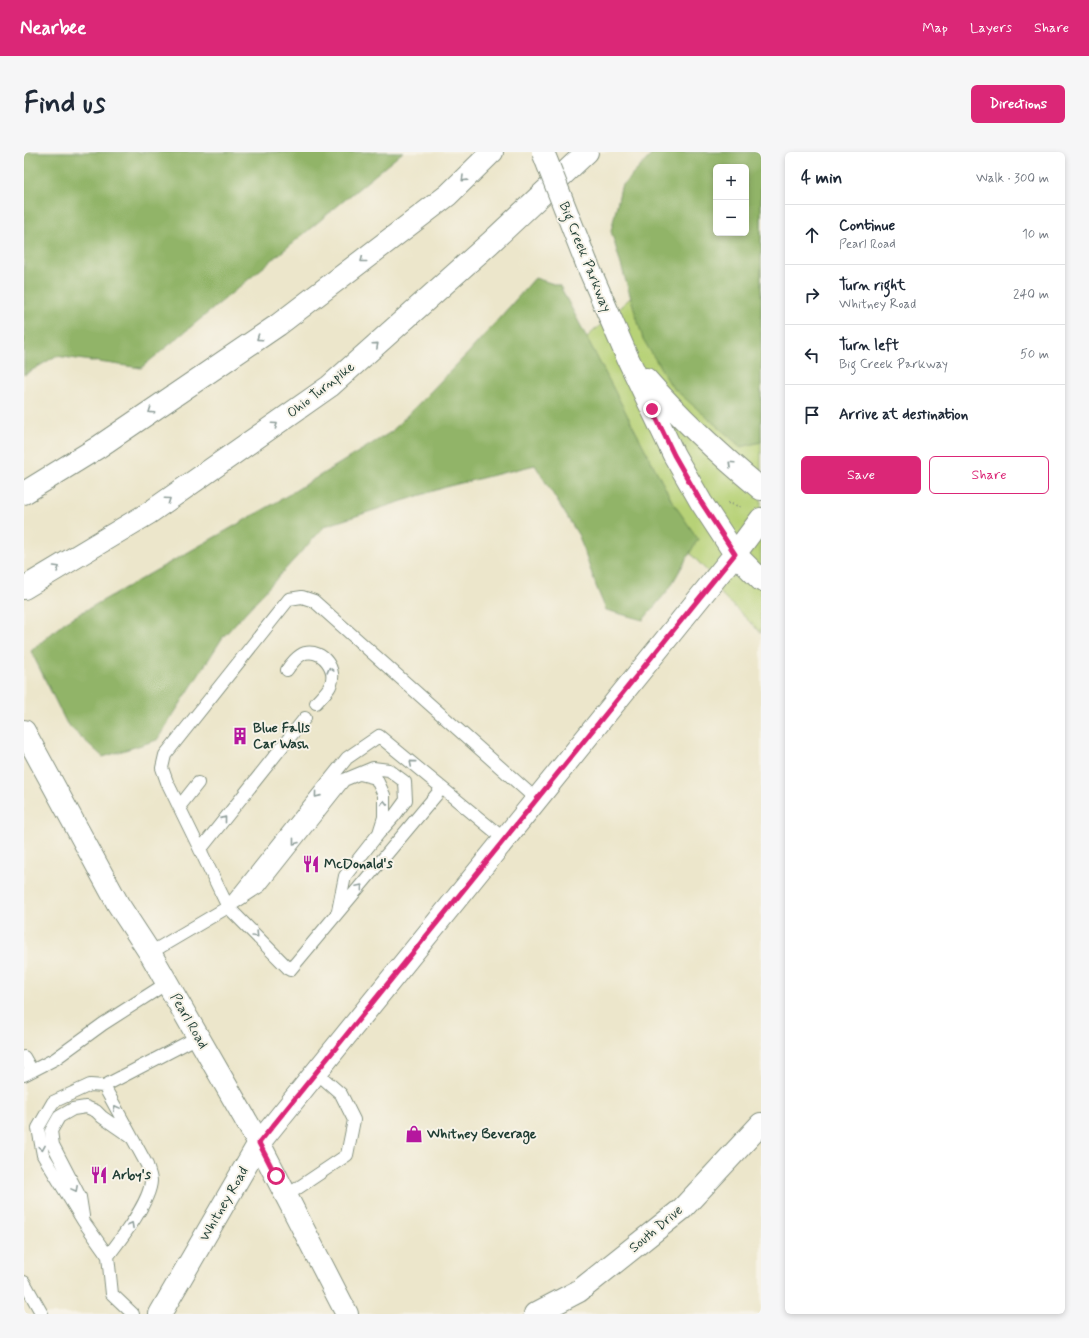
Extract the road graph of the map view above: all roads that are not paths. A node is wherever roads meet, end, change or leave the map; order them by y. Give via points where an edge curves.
1 (492, 152) edge
2 (543, 152) edge
3 (587, 152) edge
4 (629, 360) junction
5 (761, 489) edge
6 (24, 493) edge
7 (752, 514) edge
8 (735, 554) junction
9 (761, 580) edge
10 (24, 588) edge
11 (287, 670) dead end
12 (316, 703) dead end
13 (305, 718) dead end
14 (24, 732) edge
15 (360, 774) junction
16 (198, 783) dead end
17 (442, 788) junction
18 (537, 800) junction
19 (179, 807) junction
20 (379, 833) junction
21 (504, 839) junction
22 (200, 850) junction
23 (228, 907) junction
24 (338, 913) junction
25 (150, 952) junction
26 (167, 983) junction
27 (198, 1036) junction
28 (24, 1057) edge
29 (316, 1072) junction
30 (28, 1073) edge
31 (104, 1086) junction
32 (761, 1124) edge
33 (132, 1138) junction
34 (259, 1143) junction
35 (286, 1196) junction
36 (84, 1222) junction
37 (108, 1256) junction
38 (24, 1282) edge
39 (42, 1314) edge
40 (133, 1314) edge
41 (160, 1314) edge
42 (348, 1314) edge
43 (535, 1314) edge

1 -> 6 main road via 448,195 278,325 97,448
2 - 4 main road, Big Creek Parkway, bridge via 587,264
10 -> 3 main road, Ohio Turnpike via 149,513 330,386
5 -> 4 main road, Big Creek Parkway via 670,406
4 - 8 main road, Big Creek Parkway via 674,455
7 - 8 main road, Whitney Road
8 - 9 main road, Big Creek Parkway
8 - 18 main road, Whitney Road
12 -> 11 lane via 330,686 332,674 328,662 321,656 304,654
22 -> 13 lane
14 - 25 main road, Pearl Road via 118,904
20 -> 15 lane via 384,817 384,795 376,778
15 - 20 lane via 373,768 389,770 405,782 406,800
15 -> 23 lane via 344,780 260,886
16 - 19 lane
17 - 21 lane
17 -> 23 lane via 379,736 347,758
24 -> 17 lane
18 - 19 lane via 314,600 302,596 289,599 165,755 162,768
18 - 21 main road, Whitney Road
19 - 22 lane
20 - 24 lane via 345,876
21 - 29 main road, Whitney Road
22 - 23 lane
23 -> 24 lane via 290,970
23 - 25 lane
25 - 26 main road, Pearl Road
26 - 27 main road, Pearl Road
26 - 30 lane via 103,1024 55,1059
27 - 31 lane
27 - 34 main road, Pearl Road
28 - 30 lane
29 - 34 main road, Whitney Road
29 - 35 lane via 341,1094 354,1120 347,1155
33 -> 31 lane
31 -> 36 lane via 90,1086 53,1102 38,1128 43,1155
32 - 43 main road, South Drive via 682,1209 580,1291
33 -> 36 lane via 96,1111 86,1107 73,1109 59,1117 52,1131 52,1145 80,1197
37 -> 33 lane via 127,1232 148,1194 151,1180 147,1165
34 - 35 main road, Pearl Road
34 - 41 main road, Whitney Road
35 - 42 main road, Pearl Road
36 - 37 lane
37 - 40 lane via 112,1294
38 - 39 lane

